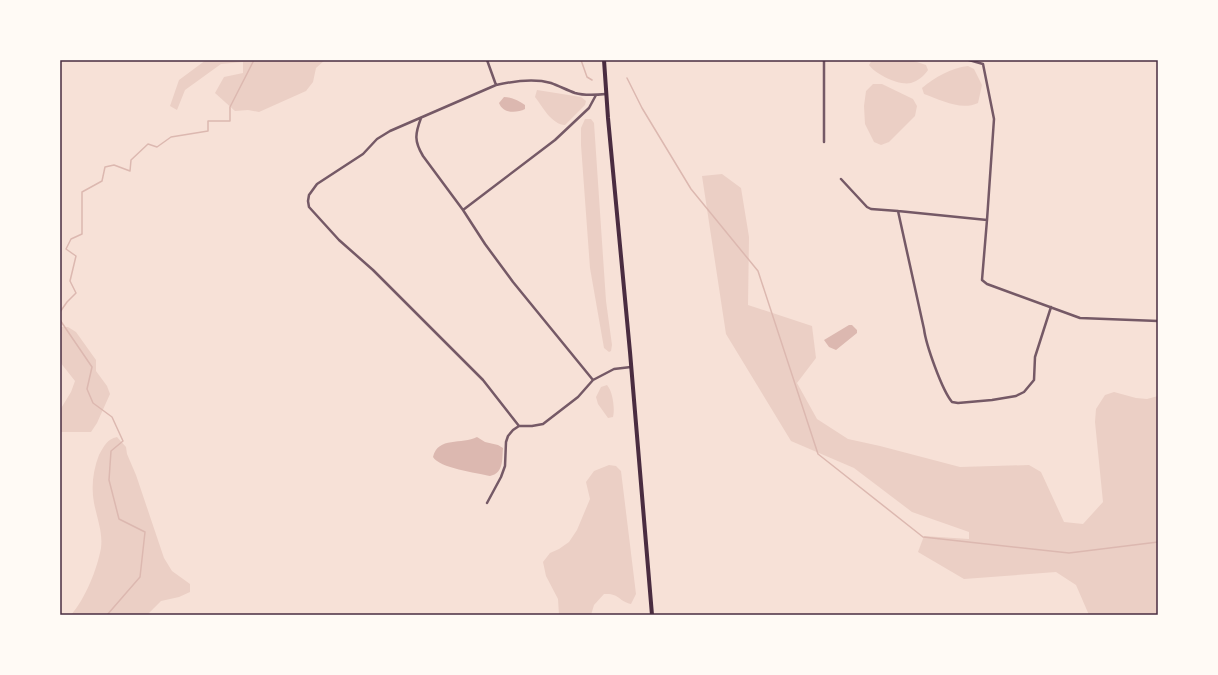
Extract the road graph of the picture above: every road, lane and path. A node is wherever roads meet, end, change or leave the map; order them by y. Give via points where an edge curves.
1 (487, 60) edge
2 (604, 60) edge
3 (824, 60) edge
4 (969, 60) edge
5 (496, 86) junction
6 (606, 94) junction
7 (596, 95) junction
8 (421, 118) junction
9 (824, 142) dead end
10 (841, 179) dead end
11 (463, 210) junction
12 (898, 210) junction
13 (987, 220) junction
14 (1051, 307) junction
15 (1158, 321) edge
16 (631, 367) junction
17 (593, 380) junction
18 (519, 426) junction
19 (488, 503) dead end
20 (652, 615) edge

1 - 5 street
2 - 6 main road
3 - 9 street
4 - 13 street via 982,64 994,119
5 - 7 street via 510,82 538,81 551,83 575,93
5 - 8 street
6 - 7 street
6 - 16 main road
7 - 11 street via 589,108 555,140
8 - 11 street via 416,138 418,146
8 - 18 street via 377,139 363,154 317,184 309,195 309,207 339,240 373,270 484,380
10 - 12 street via 867,207
11 - 17 street via 514,282
12 - 13 street
12 - 14 street via 926,341 952,402 992,400 1024,392 1034,380 1036,357
13 - 14 street via 982,280 986,284
14 - 15 street via 1080,318
16 - 17 street via 614,369
16 - 20 main road
17 - 18 street via 578,396 543,424
18 - 19 street via 508,436 502,477

